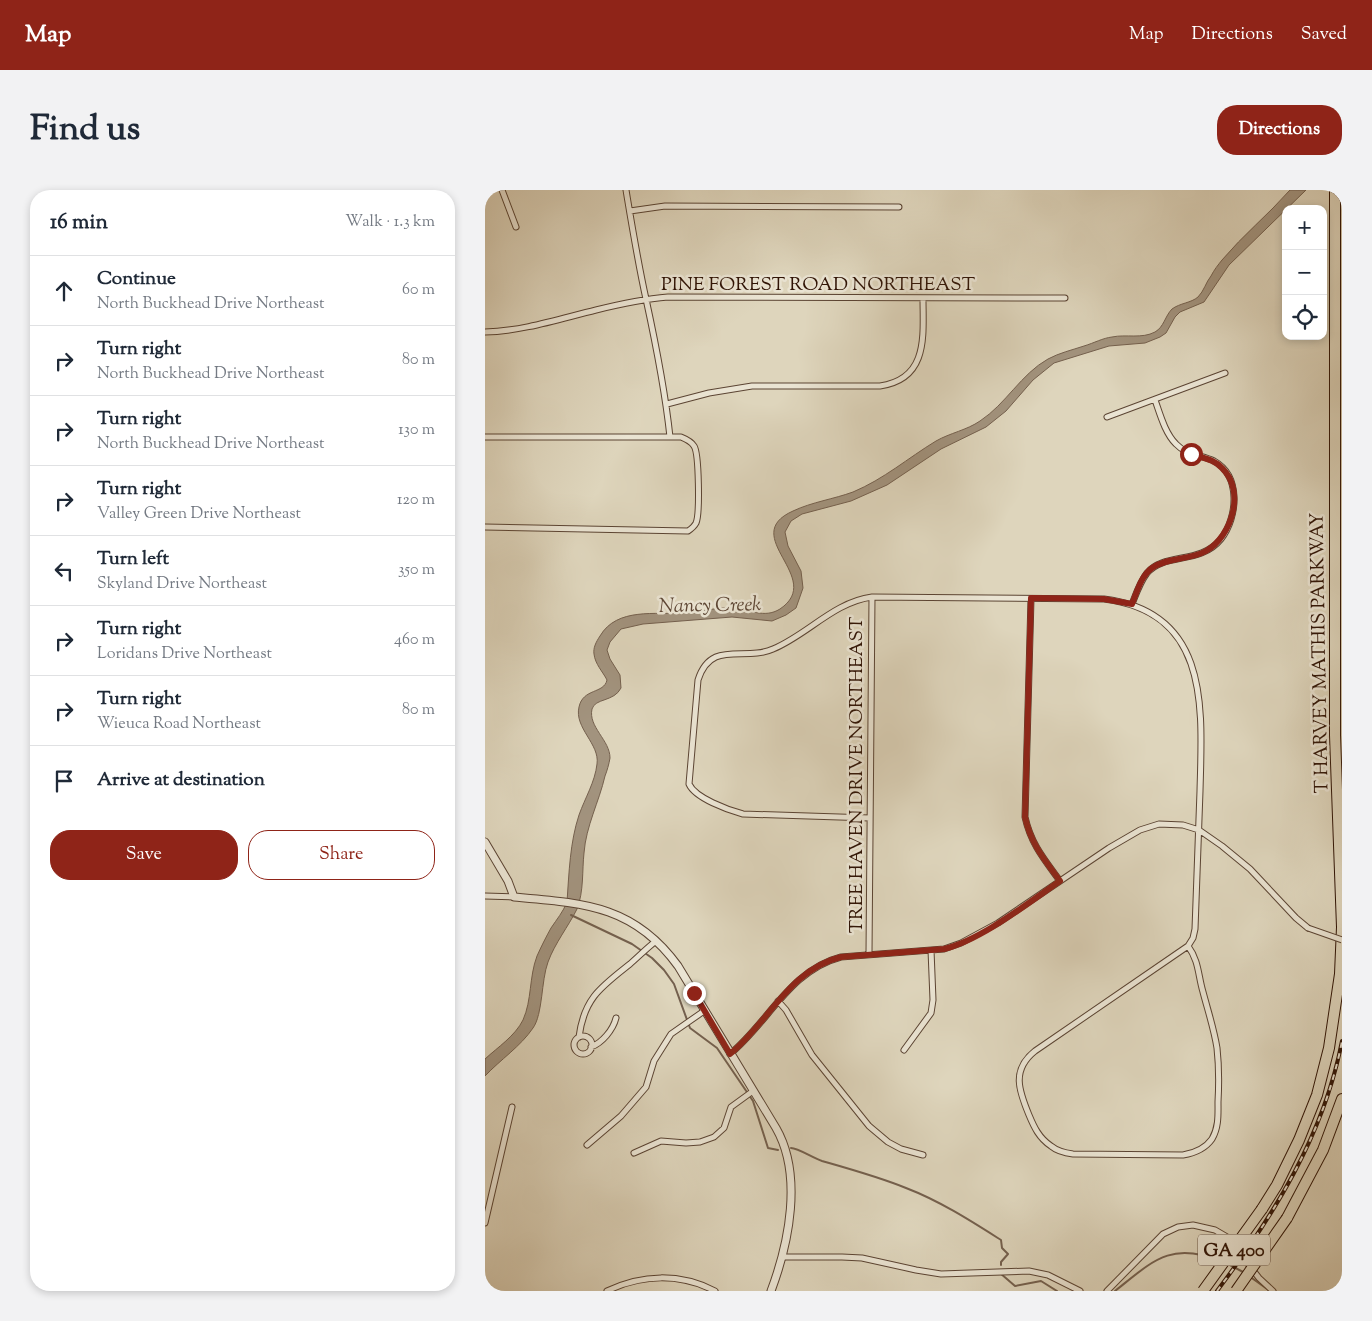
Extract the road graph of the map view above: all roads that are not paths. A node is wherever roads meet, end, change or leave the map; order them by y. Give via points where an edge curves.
1 (501, 190) edge
2 (626, 190) edge
3 (1335, 190) edge
4 (899, 207) dead end
5 (629, 211) junction
6 (516, 228) dead end
7 (923, 298) junction
8 (1065, 298) dead end
9 (646, 299) junction
10 (485, 332) edge
11 (1225, 373) dead end
12 (1155, 400) junction
13 (667, 404) junction
14 (1107, 418) dead end
15 (485, 437) edge
16 (670, 437) junction
17 (485, 527) edge
18 (872, 597) junction
19 (1031, 598) junction
20 (1132, 604) junction
21 (870, 818) junction
22 (1199, 830) junction
23 (485, 842) edge
24 (1060, 881) junction
25 (485, 896) edge
26 (514, 897) junction
27 (1342, 940) edge
28 (653, 943) junction
29 (1188, 946) junction
30 (931, 950) junction
31 (869, 954) junction
32 (778, 1001) junction
33 (701, 1013) junction
34 (616, 1018) dead end
35 (579, 1038) junction
36 (591, 1048) junction
37 (904, 1050) dead end
38 (730, 1054) junction
39 (752, 1091) junction
40 (1342, 1099) edge
41 (512, 1107) dead end
42 (587, 1145) dead end
43 (633, 1153) dead end
44 (923, 1155) dead end
45 (485, 1223) edge
46 (782, 1257) junction
47 (607, 1291) edge
48 (715, 1291) edge
49 (771, 1291) edge
50 (1080, 1291) edge
51 (1107, 1291) edge
52 (1203, 1291) edge
53 (1236, 1291) edge
54 (1273, 1291) edge

1 - 6 street
2 - 5 street
3 - 52 highway, T HARVEY MATHIS PARKWAY / GA 400, bridge via 1335,734 1340,974 1329,1048 1317,1095 1296,1147 1262,1209
4 - 5 street via 665,206
5 - 9 street
7 - 8 street, PINE FOREST ROAD NORTHEAST
7 - 9 street, PINE FOREST ROAD NORTHEAST via 709,296
7 - 13 street via 921,354 911,370 894,382 880,386 758,386 709,392
9 - 10 street, PINE FOREST ROAD NORTHEAST via 527,327
9 - 13 street
11 - 12 street
12 - 14 street
12 - 20 street via 1175,443 1225,471 1232,484 1234,503 1225,532 1213,546 1197,556 1165,562 1153,568 1141,581
13 - 16 street
15 - 16 street
16 - 17 street via 687,440 697,452 697,520 688,531
18 - 19 street
18 - 21 street, TREE HAVEN DRIVE NORTHEAST
18 - 21 street via 849,602 796,638 773,649 724,654 707,663 698,680 689,784 691,789 714,804 743,814
19 - 20 street via 1104,599
19 - 24 street via 1025,817 1034,844
20 - 22 street via 1170,629 1181,642 1192,666 1201,707
21 - 31 street, TREE HAVEN DRIVE NORTHEAST
22 - 24 street via 1171,823 1147,827
22 - 27 street, bridge via 1238,858 1308,928
22 - 29 street via 1195,929
23 - 26 street
24 - 30 street via 998,923 961,943
25 - 26 street
26 - 28 street via 597,908 616,914 644,930
28 - 33 street via 676,963
28 - 35 street via 596,993 585,1009
29 - 29 street via 1035,1051 1026,1061 1019,1076 1020,1093 1036,1130 1050,1146 1073,1154 1183,1155 1200,1150 1212,1139 1218,1121 1217,1049 1198,964
30 - 31 street
30 - 37 street via 931,1013
31 - 32 street via 826,962 797,982
32 - 38 street
32 - 44 street via 812,1055 869,1126 901,1149
33 - 38 street
33 - 42 street via 671,1034 654,1061 646,1087 621,1116
34 - 36 street via 614,1026 598,1045
35 - 36 street via 587,1038
35 - 36 street via 574,1044 577,1052 585,1053
38 - 39 street
39 - 43 street via 731,1107 724,1128 714,1137 686,1144 661,1141
39 - 46 street via 783,1142 791,1170 788,1224
40 - 53 highway, GA 400, bridge via 1323,1150 1287,1218
41 - 45 street
46 - 49 street
46 - 50 street via 862,1258 941,1274 1029,1271 1048,1275
47 - 48 street via 637,1280 659,1277 690,1281
51 - 54 street via 1155,1240 1178,1227 1193,1225 1215,1230 1227,1237

